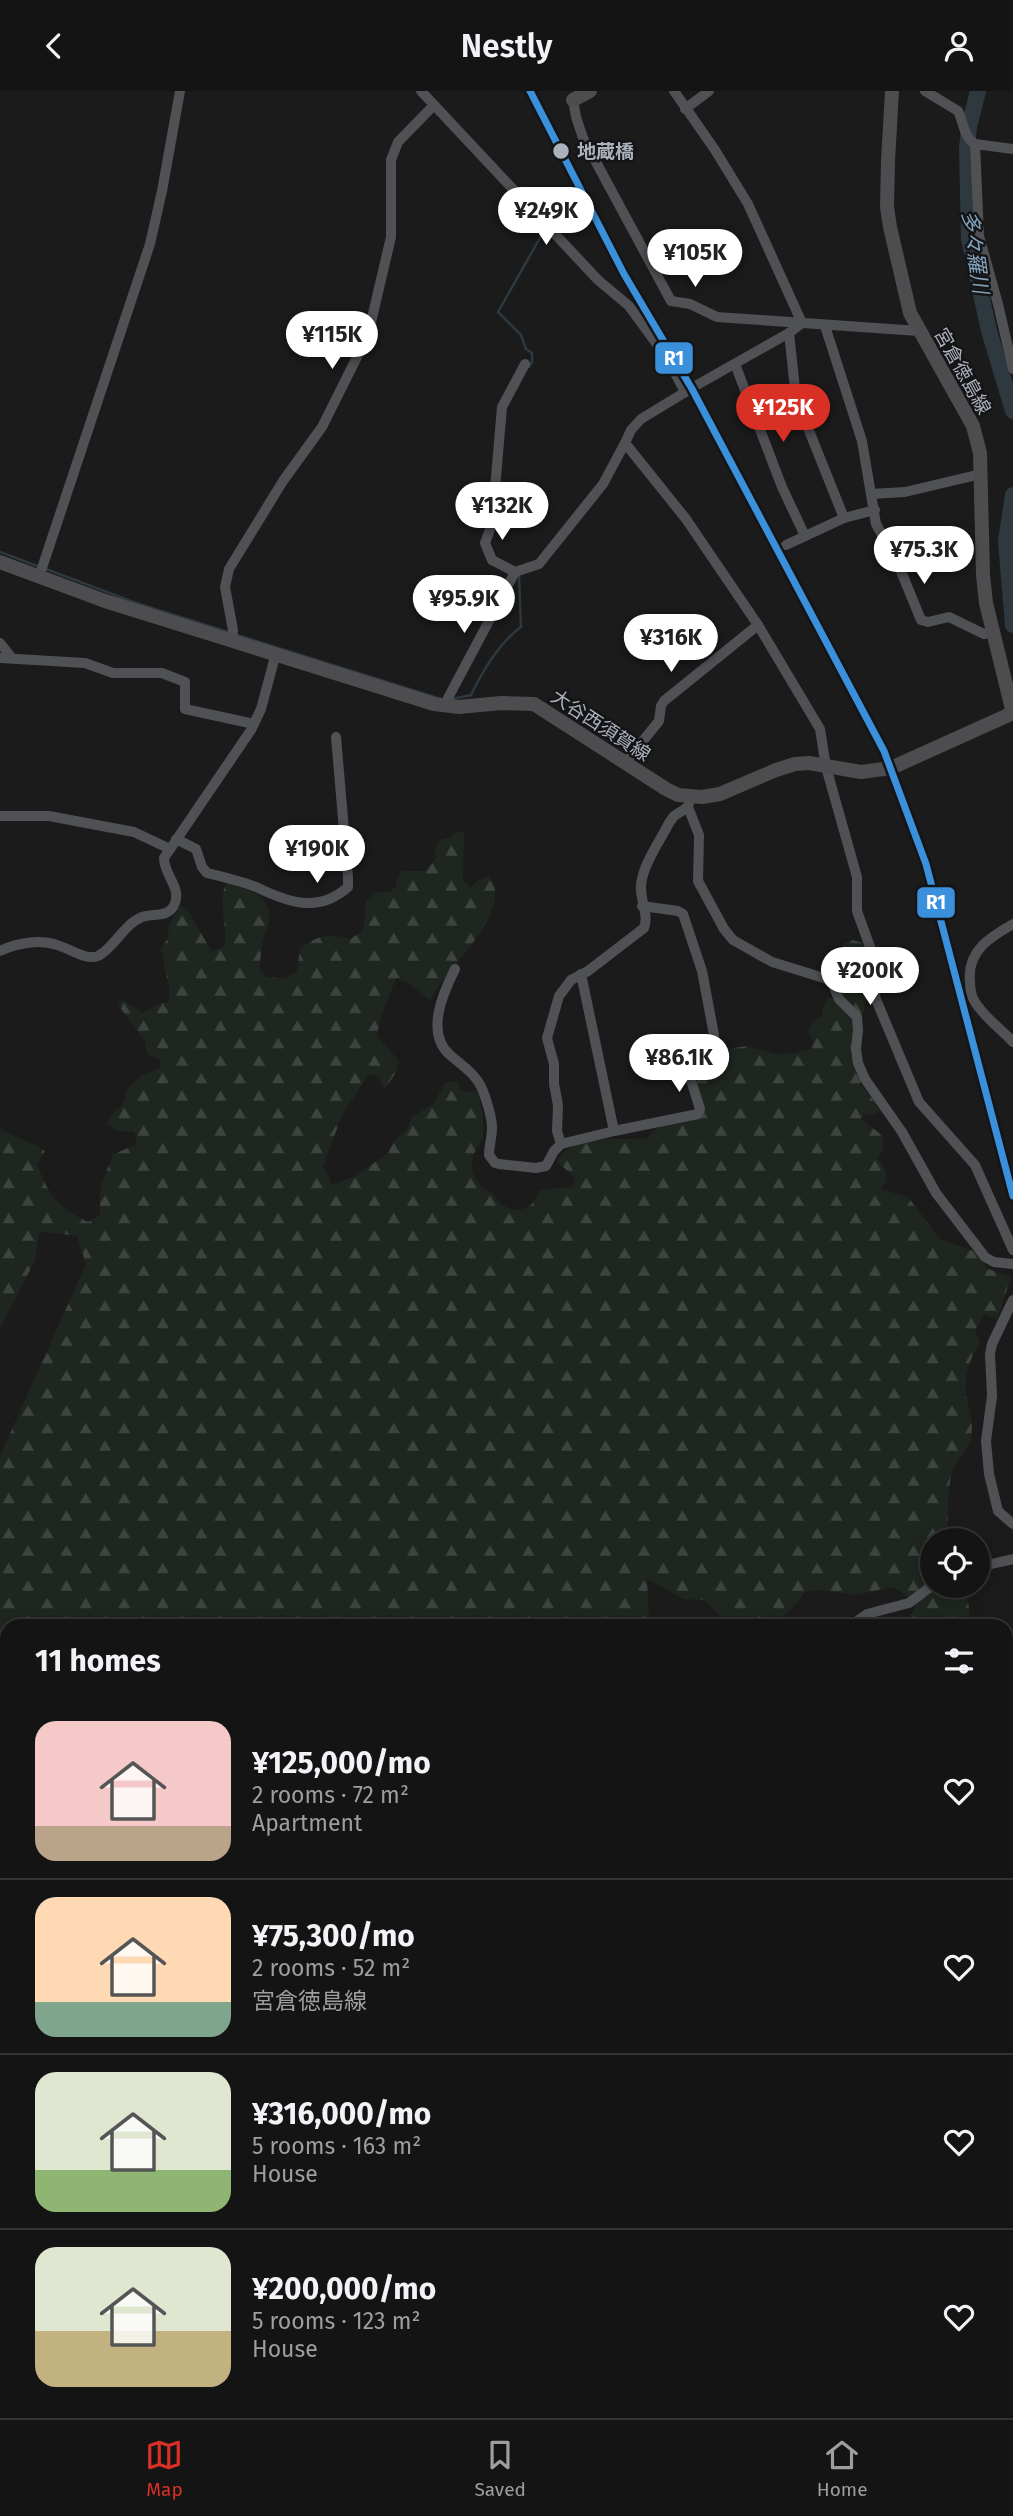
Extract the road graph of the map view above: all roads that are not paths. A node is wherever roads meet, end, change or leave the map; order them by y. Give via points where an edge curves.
1 (180, 91) edge
2 (421, 91) edge
3 (590, 91) edge
4 (674, 91) edge
5 (709, 91) edge
6 (892, 91) edge
7 (925, 91) edge
8 (573, 100) joint
9 (434, 105) junction
10 (685, 109) junction
11 (974, 143) junction
12 (1013, 149) edge
13 (802, 323) junction
14 (825, 325) junction
15 (919, 331) junction
16 (789, 333) junction
17 (735, 363) junction
18 (525, 364) dead end
19 (1013, 369) edge
20 (685, 392) junction
21 (625, 443) junction
22 (981, 474) junction
23 (871, 494) junction
24 (875, 510) junction
25 (844, 518) junction
26 (805, 536) junction
27 (786, 545) dead end
28 (0, 562) edge
29 (515, 572) junction
30 (38, 577) junction
31 (758, 625) junction
32 (992, 633) junction
33 (232, 639) junction
34 (0, 643) edge
35 (276, 653) junction
36 (6, 658) edge
37 (448, 707) junction
38 (1013, 713) edge
39 (254, 724) junction
40 (336, 737) dead end
41 (625, 763) junction
42 (826, 767) junction
43 (689, 802) junction
44 (0, 816) edge
45 (173, 844) junction
46 (642, 906) junction
47 (1013, 924) edge
48 (0, 951) edge
49 (455, 969) dead end
50 (581, 974) junction
51 (1013, 1042) edge
52 (614, 1131) junction
53 (561, 1144) junction
54 (1013, 1250) edge
55 (1013, 1264) edge
56 (1013, 1300) edge
57 (1013, 1524) edge
58 (1013, 1559) edge
59 (990, 1564) edge
60 (920, 1595) edge
61 (860, 1619) edge

1 - 30 street via 150,244
2 - 9 street
3 - 8 main road
4 - 10 street
5 - 10 street
6 - 15 main road, 宮倉徳島線 via 887,207 905,297
7 - 11 street via 958,111 963,131
8 - 13 street via 583,138 671,301 690,304 716,317
9 - 20 street via 598,280 629,306
9 - 33 street via 398,142 391,160 391,237 368,335 322,426 229,569 225,587
10 - 13 street via 748,204
11 - 12 street
11 - 19 street via 979,236
13 - 14 street
13 - 16 street
14 - 15 street
14 - 23 street via 862,442
15 - 22 main road, 宮倉徳島線 via 973,426
16 - 17 street
16 - 25 street via 796,398
17 - 20 street
17 - 26 street
18 - 29 street via 502,407 492,524 485,543 492,560
20 - 21 street via 641,419
21 - 29 street via 603,484 539,564
21 - 31 street via 685,519
22 - 23 street via 905,492
22 - 32 main road, 宮倉徳島線 via 983,575
23 - 24 street
24 - 25 street
24 - 32 street via 876,524 921,620 949,617 984,634
25 - 26 street
26 - 27 street
28 - 30 main road, 大谷西須賀線
29 - 37 street via 448,698
30 - 33 main road, 大谷西須賀線
31 - 41 street via 664,701 659,721
31 - 42 street via 820,729
32 - 38 main road, 宮倉徳島線
33 - 35 main road, 大谷西須賀線
34 - 36 street
35 - 37 main road, 大谷西須賀線
35 - 39 street
36 - 39 street via 85,663 113,673 162,673 185,682 186,709
37 - 41 main road, 大谷西須賀線 via 534,704
38 - 42 main road via 891,768 861,772
39 - 45 street
40 - 45 street via 348,877 348,887 339,895 304,904 268,895 208,873 196,849
41 - 43 main road, 大谷西須賀線
42 - 43 main road via 795,764
42 - 54 street via 857,877 857,911 878,968 874,997 919,1102 975,1165
43 - 46 street via 669,823 645,871
43 - 55 street via 699,835 698,881 724,929 733,940 772,962 817,975 833,985 839,999 857,1017 856,1049 865,1079 936,1193 985,1257
44 - 45 street via 49,816
45 - 48 street via 164,859 176,888 172,910 143,916 98,955 88,957 43,942
46 - 50 street via 644,927
46 - 52 street via 683,914 702,971 714,1035 713,1041 688,1058 698,1114
47 - 51 street via 983,943 969,970 976,1004
49 - 53 street via 440,1001 440,1036 447,1053 471,1072 483,1090 491,1116 492,1160 542,1167
50 - 52 street
50 - 53 street via 561,992 547,1038 555,1064
52 - 53 street
56 - 57 street via 990,1354 992,1397 986,1441 998,1511
58 - 59 street
60 - 61 street via 909,1604

